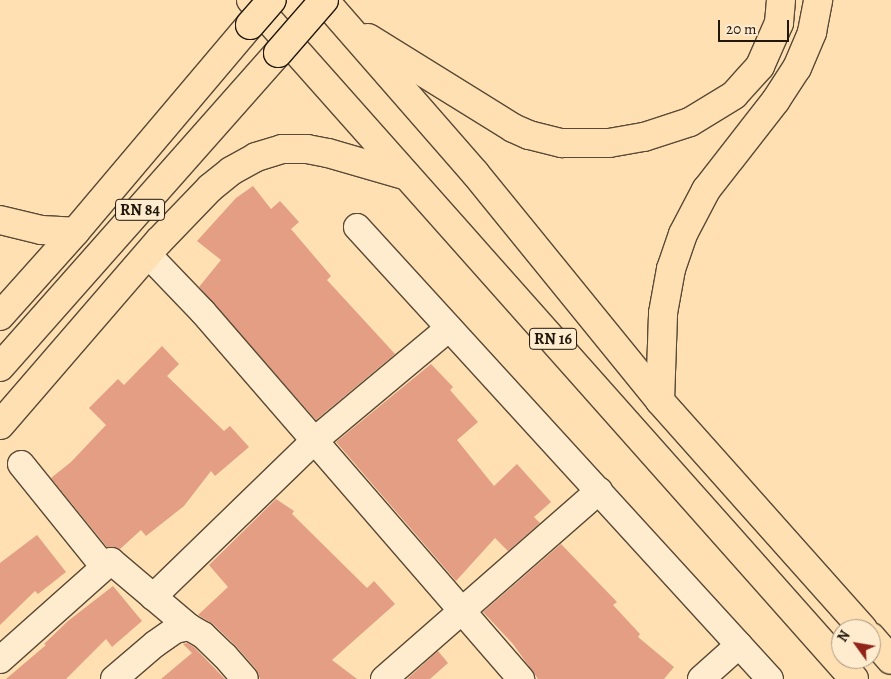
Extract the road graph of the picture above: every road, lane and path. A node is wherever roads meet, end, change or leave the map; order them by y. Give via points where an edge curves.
1 (272, 0) edge
2 (324, 0) edge
3 (781, 0) edge
4 (818, 0) edge
5 (250, 13) edge
6 (346, 24) junction
7 (408, 176) junction
8 (0, 220) edge
9 (357, 227) dead end
10 (75, 232) junction
11 (155, 262) dead end
12 (0, 316) edge
13 (449, 328) junction
14 (0, 367) edge
15 (660, 401) junction
16 (0, 425) edge
17 (314, 441) junction
18 (21, 464) dead end
19 (599, 492) junction
20 (104, 567) junction
21 (153, 597) junction
22 (462, 611) junction
23 (855, 619) edge
24 (189, 627) junction
25 (739, 645) junction
26 (881, 649) edge
27 (0, 660) edge
28 (891, 660) edge
29 (114, 679) edge
30 (245, 679) edge
31 (384, 679) edge
32 (521, 679) edge
33 (701, 679) edge
34 (770, 679) edge
35 (854, 679) edge

1 - 5 main road, RN 84, bridge
2 - 6 main road, RN 16
2 - 14 main road, RN 84, bridge
3 - 6 main road via 779,23 760,66 734,95 690,122 644,137 609,143 562,143 513,128
4 - 15 main road via 812,32 797,68 706,190 683,234 671,268 663,313
5 - 7 main road, RN 16
5 - 10 main road, RN 84
6 - 15 main road, RN 16 via 475,173
7 - 16 main road via 307,149 282,149 256,157 231,171 159,241
7 - 35 main road, RN 16
8 - 10 main road via 41,230
9 - 13 street
10 - 12 main road, RN 84
11 - 17 street
13 - 17 street
13 - 19 street
15 - 23 main road, RN 16
17 - 21 street
17 - 22 street
18 - 20 street
19 - 22 street
19 - 25 street
20 - 21 street via 111,561
20 - 27 street
21 - 24 street
22 - 31 street
22 - 32 street
24 - 29 street via 176,630 155,644
24 - 30 street via 203,635
25 - 33 street
25 - 34 street
26 - 28 main road

